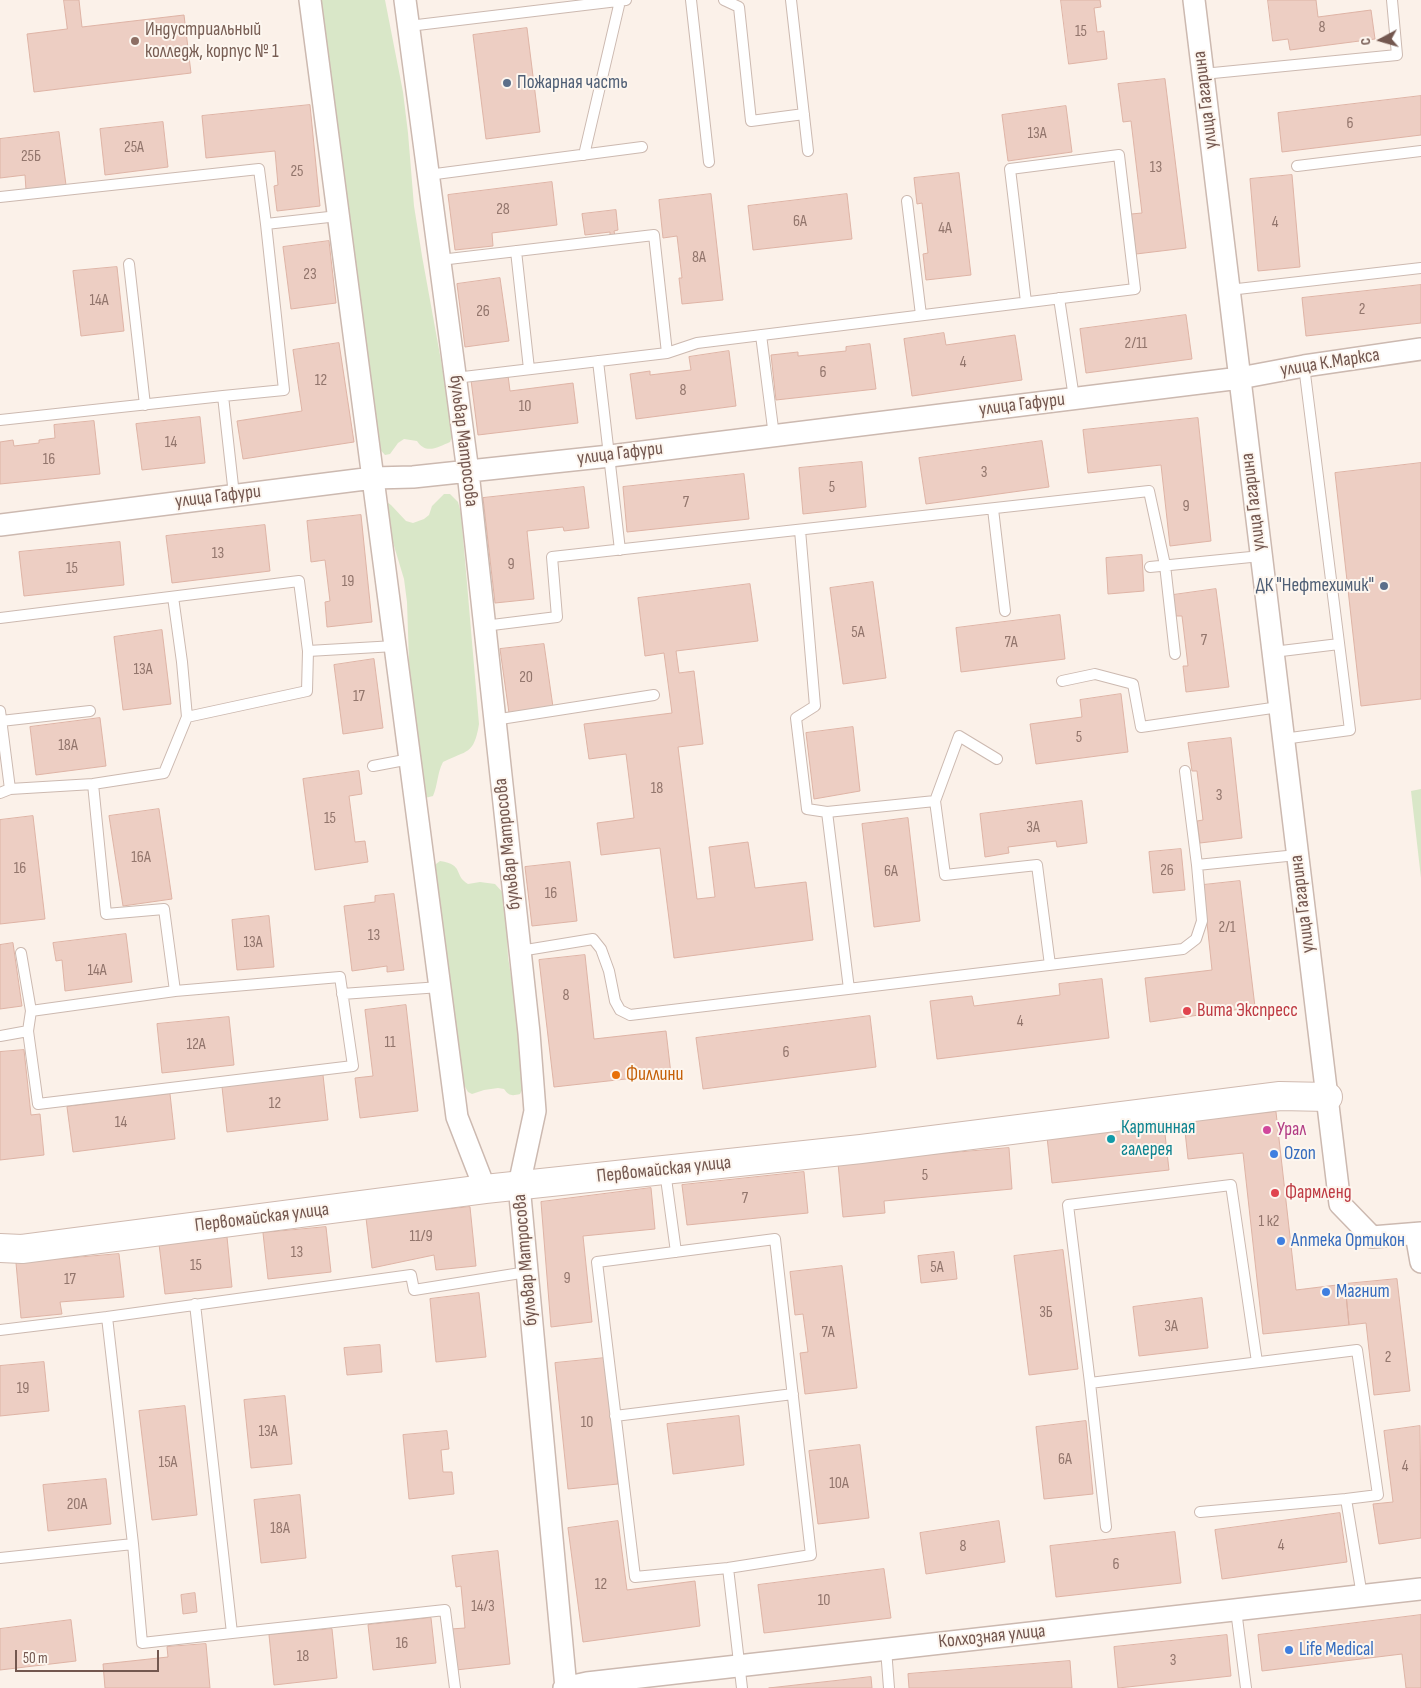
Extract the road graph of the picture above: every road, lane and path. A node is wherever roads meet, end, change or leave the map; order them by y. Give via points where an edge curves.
1 (310, 0) edge
2 (406, 0) edge
3 (626, 0) edge
4 (691, 0) edge
5 (724, 0) edge
6 (792, 0) edge
7 (1194, 0) edge
8 (1392, 0) edge
9 (620, 1) edge
10 (409, 26) junction
11 (1203, 74) junction
12 (804, 114) junction
13 (642, 147) dead end
14 (808, 151) dead end
15 (1421, 151) edge
16 (584, 155) junction
17 (709, 162) dead end
18 (1297, 166) dead end
19 (428, 174) junction
20 (0, 197) edge
21 (907, 201) dead end
22 (338, 216) junction
23 (266, 224) junction
24 (516, 251) junction
25 (440, 260) junction
26 (129, 264) dead end
27 (1421, 268) edge
28 (1229, 290) junction
29 (1059, 298) junction
30 (1026, 302) junction
31 (921, 315) junction
32 (761, 335) junction
33 (1421, 349) edge
34 (667, 353) junction
35 (598, 362) junction
36 (1304, 366) junction
37 (529, 369) junction
38 (455, 378) junction
39 (1240, 378) junction
40 (223, 396) junction
41 (1074, 398) junction
42 (144, 405) junction
43 (0, 420) edge
44 (774, 436) junction
45 (610, 456) junction
46 (468, 472) junction
47 (373, 478) junction
48 (234, 495) junction
49 (993, 509) junction
50 (0, 524) edge
51 (800, 530) junction
52 (620, 550) junction
53 (1261, 556) junction
54 (1165, 565) junction
55 (1150, 567) dead end
56 (173, 597) junction
57 (1004, 611) dead end
58 (0, 618) edge
59 (484, 626) junction
60 (1339, 644) junction
61 (395, 646) junction
62 (308, 651) junction
63 (1273, 652) junction
64 (1175, 654) dead end
65 (1062, 681) dead end
66 (654, 695) dead end
67 (1279, 707) junction
68 (90, 711) dead end
69 (1, 716) edge
70 (187, 717) junction
71 (494, 720) junction
72 (1283, 739) junction
73 (410, 759) junction
74 (997, 760) dead end
75 (373, 766) dead end
76 (1186, 771) dead end
77 (93, 784) junction
78 (5, 791) edge
79 (935, 801) junction
80 (827, 812) junction
81 (1297, 855) junction
82 (1197, 865) junction
83 (520, 951) junction
84 (21, 953) dead end
85 (1050, 965) junction
86 (440, 987) junction
87 (850, 989) junction
88 (175, 990) junction
89 (342, 994) junction
90 (31, 1011) junction
91 (28, 1031) junction
92 (0, 1036) edge
93 (1328, 1098) junction
94 (665, 1170) junction
95 (518, 1185) junction
96 (485, 1189) junction
97 (1419, 1234) edge
98 (0, 1248) edge
99 (676, 1252) junction
100 (1421, 1262) edge
101 (527, 1272) junction
102 (195, 1304) junction
103 (107, 1316) junction
104 (0, 1330) edge
105 (1257, 1362) junction
106 (1090, 1383) junction
107 (793, 1394) junction
108 (616, 1416) junction
109 (1346, 1499) junction
110 (1200, 1512) dead end
111 (1106, 1527) dead end
112 (132, 1544) junction
113 (0, 1558) edge
114 (728, 1568) junction
115 (1421, 1589) edge
116 (1362, 1596) junction
117 (1236, 1610) junction
118 (232, 1633) junction
119 (886, 1650) junction
120 (739, 1666) junction
121 (455, 1688) edge
122 (565, 1688) edge
123 (742, 1688) edge
124 (889, 1688) edge
125 (1246, 1688) edge

1 - 22 street, бульвар Матросова
2 - 10 street, бульвар Матросова
3 - 9 lane
4 - 17 lane
5 - 12 lane via 739,6 751,121
6 - 12 lane
7 - 11 street, улица Гагарина
8 - 11 lane via 1397,55
9 - 10 lane
9 - 16 lane
10 - 19 street, бульвар Матросова
11 - 28 street, улица Гагарина
12 - 14 lane
13 - 16 lane
15 - 18 lane
16 - 19 lane
19 - 25 street, бульвар Матросова
20 - 23 lane via 260,169
21 - 31 lane
22 - 23 lane
22 - 47 street, бульвар Матросова
23 - 40 lane via 284,390
24 - 25 lane
24 - 34 lane via 654,235
24 - 37 lane
25 - 38 street, бульвар Матросова
26 - 42 lane
27 - 28 lane
28 - 39 street, улица Гагарина
29 - 30 lane
29 - 30 lane via 1135,289 1118,156 1010,169
29 - 41 lane
30 - 31 lane
31 - 32 lane
32 - 34 lane via 697,343
32 - 44 lane
33 - 36 street, улица К.Маркса
34 - 35 lane
35 - 37 lane
35 - 45 lane
36 - 39 street, улица К.Маркса
36 - 60 lane
37 - 38 lane
38 - 46 street, бульвар Матросова
39 - 41 street, улица Гафури
39 - 53 street, улица Гагарина
40 - 42 lane
40 - 48 lane
41 - 44 street, улица Гафури
42 - 43 lane
44 - 45 street, улица Гафури
45 - 46 street, улица Гафури
45 - 52 lane
46 - 47 street, улица Гафури
46 - 59 street, бульвар Матросова
47 - 48 street, улица Гафури
47 - 61 street, бульвар Матросова
48 - 50 street, улица Гафури
49 - 51 lane
49 - 54 lane via 1149,491
49 - 57 lane
51 - 52 lane
51 - 80 lane via 815,706 796,718 807,809
52 - 59 lane via 552,557 557,617
53 - 54 lane
53 - 63 street, улица Гагарина
54 - 55 lane
54 - 64 lane
56 - 58 lane
56 - 62 lane via 299,581
56 - 70 lane
59 - 71 street, бульвар Матросова
60 - 63 lane
60 - 72 lane via 1350,730
61 - 62 lane
61 - 73 street, бульвар Матросова
62 - 70 lane via 307,691
63 - 67 street, улица Гагарина
65 - 67 lane via 1096,674 1133,684 1141,726
66 - 71 lane
67 - 72 street, улица Гагарина
68 - 69 lane
69 - 78 lane
70 - 77 lane via 164,773
71 - 83 street, бульвар Матросова
72 - 81 street, улица Гагарина
73 - 75 lane
73 - 86 street, бульвар Матросова
74 - 79 lane via 959,736
76 - 82 lane
77 - 78 lane
77 - 88 lane via 106,914 164,909
79 - 80 lane
79 - 85 lane via 945,875 1037,866
80 - 87 lane
81 - 82 lane
81 - 93 street, улица Гагарина
82 - 85 lane via 1202,921 1196,939 1183,949
83 - 87 lane via 593,939 610,971 615,1001 620,1010 630,1015
83 - 95 street, бульвар Матросова via 535,1111
84 - 90 lane
85 - 87 lane
86 - 89 lane
86 - 96 street, бульвар Матросова via 457,1117
88 - 89 lane via 340,977
88 - 90 lane
89 - 91 lane via 353,1066 48,1103 38,1104
90 - 91 lane
91 - 92 lane
93 - 94 street, Первомайская улица via 1280,1096 861,1149
93 - 97 street, улица Гагарина via 1340,1204 1372,1237
94 - 95 street, Первомайская улица
94 - 99 lane
95 - 96 street, Первомайская улица
95 - 101 street, бульвар Матросова
96 - 98 street, Первомайская улица via 22,1248
97 - 100 street
99 - 107 lane via 775,1239
99 - 108 lane via 597,1262
101 - 102 lane via 414,1290 411,1275
101 - 122 street, бульвар Матросова
102 - 103 lane
102 - 118 lane
103 - 104 lane
103 - 112 lane
105 - 106 lane
105 - 106 lane via 1231,1186 1068,1205
105 - 109 lane via 1357,1350 1378,1495
106 - 111 lane
107 - 108 lane
107 - 114 lane via 812,1554
108 - 114 lane via 635,1577
109 - 110 lane
109 - 116 lane
112 - 113 lane
112 - 118 lane via 142,1643
114 - 120 lane
115 - 116 street, Колхозная улица
116 - 117 street, Колхозная улица
117 - 119 street, Колхозная улица
117 - 125 lane
118 - 121 lane via 445,1610
119 - 120 street, Колхозная улица
119 - 124 lane
120 - 122 street, Колхозная улица
120 - 123 lane

